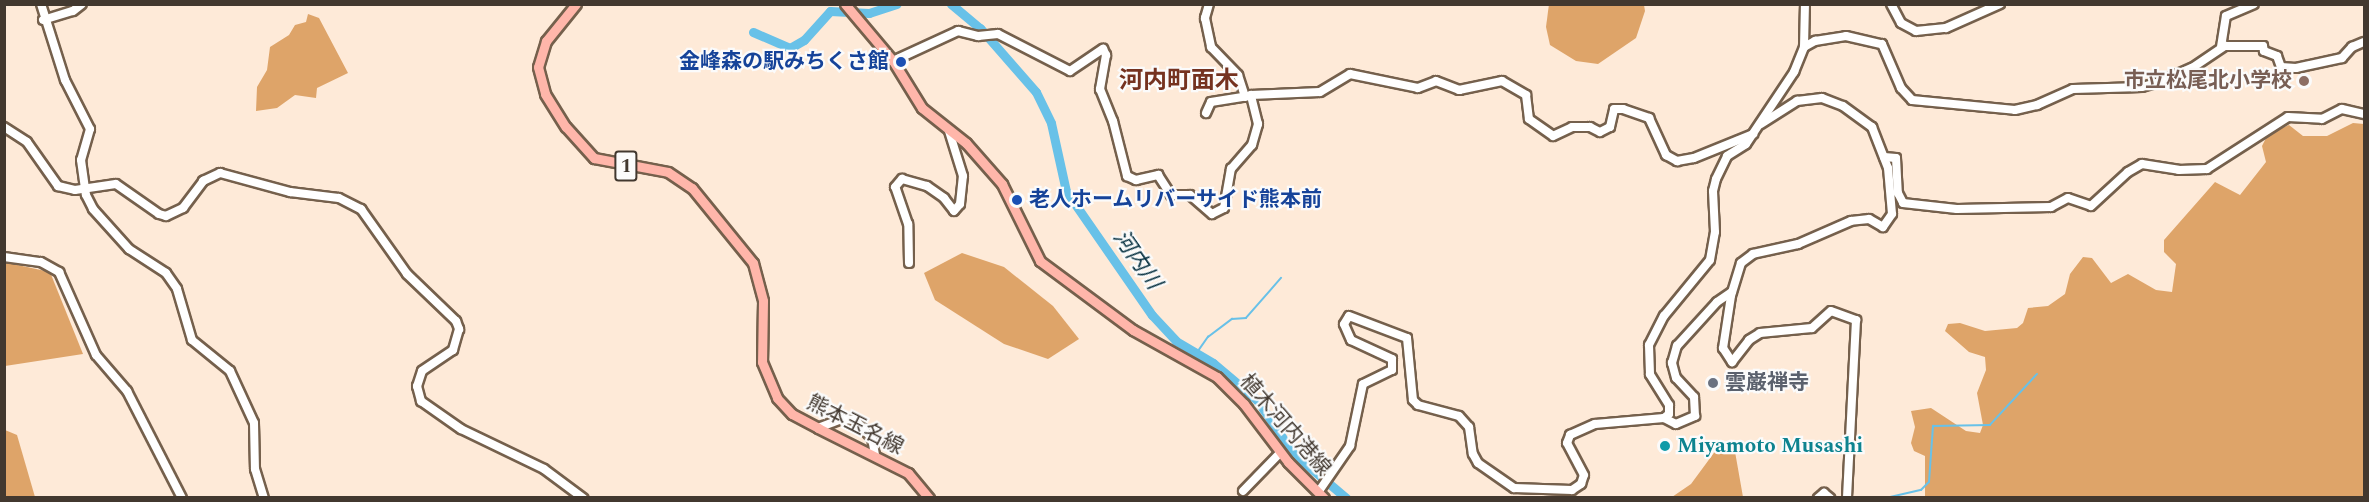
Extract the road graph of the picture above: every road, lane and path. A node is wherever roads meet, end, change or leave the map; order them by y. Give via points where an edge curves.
1 (41, 4) edge
2 (82, 4) edge
3 (576, 4) edge
4 (845, 4) edge
5 (1209, 4) edge
6 (1805, 4) edge
7 (1892, 4) edge
8 (2000, 4) edge
9 (2254, 4) edge
10 (43, 20) junction
11 (2364, 42) edge
12 (1804, 47) junction
13 (2222, 47) junction
14 (893, 61) junction
15 (1248, 96) junction
16 (1206, 113) dead end
17 (2364, 114) edge
18 (4, 127) edge
19 (949, 131) junction
20 (1755, 131) junction
21 (1884, 157) junction
22 (84, 189) junction
23 (4, 257) edge
24 (909, 263) dead end
25 (1732, 291) junction
26 (1664, 418) junction
27 (818, 428) junction
28 (1280, 453) junction
29 (875, 455) junction
30 (1243, 491) dead end
31 (1322, 491) edge
32 (182, 498) edge
33 (264, 498) edge
34 (583, 498) edge
35 (929, 498) edge
36 (1818, 498) edge
37 (1830, 498) edge
38 (1847, 498) edge

1 - 10 street
2 - 10 street via 73,11
3 - 27 main road, 熊本玉名線 / 1 via 546,41 538,67 545,94 585,151 608,163 657,169 678,178 692,188 745,250 759,279 762,362 769,385 792,414
4 - 14 main road, 植木河内港線
5 - 15 street via 1205,18 1211,47 1238,75
6 - 12 street
7 - 8 street via 1901,23 1916,31 1946,28
9 - 13 street via 2226,16
10 - 22 street via 65,80 90,129 81,160
11 - 13 street via 2354,45 2342,58 2296,68 2281,67 2277,56 2264,51 2263,46
12 - 13 street via 1815,41 1846,36 1882,44 1901,88 1912,100 2015,110 2073,89 2142,87 2160,82 2192,68
12 - 20 street via 1794,72
14 - 15 street via 947,33 978,36 992,32 1070,71 1081,67 1098,50 1106,51 1100,89 1113,121 1126,176 1136,180 1158,175 1171,195 1190,195 1212,214 1224,208 1231,169 1252,145 1258,124
14 - 19 main road, 植木河内港線 via 922,108
15 - 16 street via 1211,102
15 - 20 street via 1320,92 1350,74 1418,88 1436,81 1459,90 1502,81 1526,95 1529,119 1554,136 1572,127 1590,127 1600,132 1610,127 1614,109 1623,109 1649,118 1666,155 1677,161 1721,148
17 - 21 street via 2342,109 2322,119 2288,117 2207,169 2142,165 2128,172 2091,206 2068,198 2048,207 1957,209 1903,203 1898,193 1896,158
18 - 22 street via 27,142 58,186 66,190
19 - 24 street via 963,176 963,194 954,211 927,186 902,179 895,187 908,224
19 - 28 main road, 植木河内港線 via 966,143 1002,184 1040,261 1133,330 1217,377 1244,404
20 - 21 street via 1797,100 1815,96 1863,118
20 - 26 street via 1746,144 1727,156 1716,179 1715,232 1705,269 1664,316 1649,345 1650,374 1669,405
21 - 25 street via 1892,214 1882,227 1869,219 1851,221 1797,244 1753,254 1741,263
22 - 33 street via 93,209 120,240 159,266 171,279 192,340 230,371 254,423 255,469
22 - 34 street via 116,184 166,216 183,208 211,176 230,174 290,192 351,203 370,218 407,274 456,321 459,329 453,350 422,371 417,386 421,401 461,429 544,468
23 - 32 street via 41,262 59,272 96,355 128,391
25 - 26 street via 1677,346 1672,363 1676,378 1694,397 1695,416 1676,424
25 - 38 street via 1723,348 1732,362 1749,340 1770,329 1812,328 1831,310 1856,320
26 - 31 street via 1595,424 1570,435 1567,443 1584,475 1581,484 1572,490 1514,488 1478,463 1469,427 1459,416 1418,405 1413,400 1407,338 1348,316 1344,324 1351,340 1382,353 1394,364 1387,376 1363,384 1350,446
27 - 29 main road, 熊本玉名線 / 1
27 - 29 street via 842,419 855,420 872,438
28 - 30 street
28 - 31 main road, 植木河内港線
29 - 35 main road, 熊本玉名線 / 1 via 908,473
36 - 37 street via 1824,493

